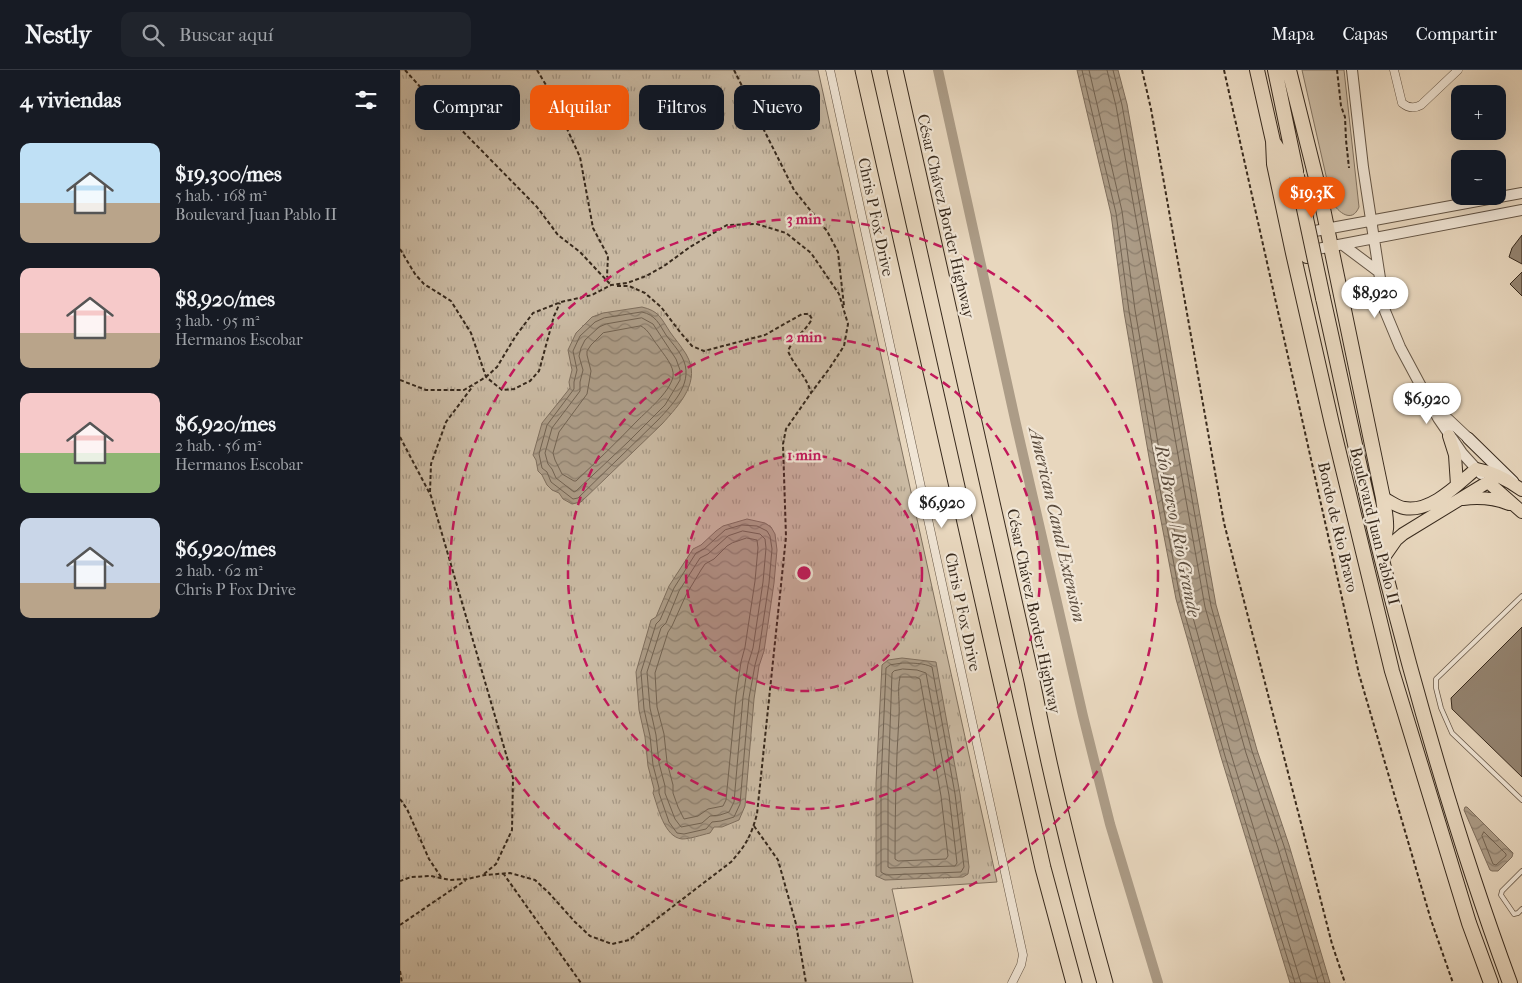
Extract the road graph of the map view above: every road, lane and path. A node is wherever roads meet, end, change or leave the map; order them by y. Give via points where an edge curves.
1 (405, 70) edge
2 (537, 70) edge
3 (734, 70) edge
4 (830, 70) edge
5 (863, 70) edge
6 (895, 70) edge
7 (1142, 70) edge
8 (1224, 70) edge
9 (1257, 70) edge
10 (1275, 70) edge
11 (1289, 70) edge
12 (1337, 70) edge
13 (1352, 70) edge
14 (1394, 70) edge
15 (1458, 70) edge
16 (1273, 141) junction
17 (1349, 168) dead end
18 (1522, 193) edge
19 (1320, 194) junction
20 (1294, 200) junction
21 (1522, 210) edge
22 (1371, 221) junction
23 (1327, 229) junction
24 (1302, 233) junction
25 (1374, 239) junction
26 (1337, 246) junction
27 (400, 249) edge
28 (1306, 251) junction
29 (1379, 272) junction
30 (611, 285) junction
31 (1339, 285) junction
32 (1314, 290) junction
33 (561, 302) junction
34 (844, 311) junction
35 (486, 377) junction
36 (400, 380) edge
37 (474, 384) junction
38 (811, 393) junction
39 (1428, 400) junction
40 (1332, 424) junction
41 (1449, 436) junction
42 (400, 437) edge
43 (1468, 438) junction
44 (1483, 474) junction
45 (1457, 485) junction
46 (1521, 489) edge
47 (430, 493) junction
48 (1383, 498) junction
49 (1460, 499) junction
50 (1520, 510) edge
51 (1378, 544) junction
52 (1382, 560) junction
53 (1522, 596) edge
54 (400, 799) edge
55 (1522, 800) edge
56 (754, 826) junction
57 (1070, 857) junction
58 (1043, 868) junction
59 (1522, 871) edge
60 (503, 873) junction
61 (482, 876) junction
62 (441, 877) junction
63 (467, 879) junction
64 (400, 881) edge
65 (1522, 909) edge
66 (400, 925) edge
67 (400, 971) edge
68 (402, 983) edge
69 (581, 983) edge
70 (806, 983) edge
71 (1012, 983) edge
72 (1063, 983) edge
73 (1074, 983) edge
74 (1105, 983) edge
75 (1116, 983) edge
76 (1345, 983) edge
77 (1453, 983) edge
78 (1491, 983) edge
79 (1510, 983) edge

1 - 30 path via 537,207 558,235 580,252
2 - 30 path via 580,157 593,228 608,256 607,276
3 - 34 path via 794,190 838,252
4 - 71 street, Chris P Fox Drive via 1023,954
5 - 58 highway
6 - 57 highway, César Chávez Border Highway
7 - 76 path via 1152,109 1224,524 1329,934
8 - 77 path, Bordo de Rio Bravo via 1359,674 1431,920
9 - 16 highway, Boulevard Juan Pablo II
10 - 51 highway, Boulevard Juan Pablo II, bridge
11 - 19 highway
12 - 17 path
13 - 22 street
14 - 15 street via 1402,103 1413,108 1421,105
16 - 20 highway via 1284,159
16 - 40 highway, Boulevard Juan Pablo II via 1280,194
18 - 22 street
19 - 20 highway via 1308,207 1301,208
19 - 23 highway
20 - 24 highway
21 - 25 street
22 - 23 street
22 - 25 street
23 - 24 street
23 - 26 highway
24 - 28 highway
25 - 26 street
25 - 29 street
26 - 28 street
26 - 29 street
26 - 31 highway
27 - 35 path via 424,284 451,301 471,333
28 - 32 highway
29 - 39 street via 1389,322
30 - 33 path via 592,295
30 - 34 path via 646,276 727,226 757,224 786,233 811,253 839,294
30 - 38 path via 629,286 645,293 662,307 692,346 704,351 765,335 802,314 810,314 812,319 808,326 788,351
31 - 32 highway via 1322,280
31 - 48 highway
32 - 40 highway via 1336,388
33 - 35 path via 533,313 497,367
33 - 35 path via 539,372 530,381 514,389 502,390
34 - 38 path via 848,324 844,346
35 - 37 path
36 - 37 path via 426,390 464,390
37 - 47 path via 446,422 431,464
38 - 56 path via 786,429 783,444 786,537
39 - 41 street
39 - 43 street
40 - 78 highway, Boulevard Juan Pablo II via 1392,671 1469,923
41 - 44 street
41 - 45 main road via 1455,455
42 - 47 path
43 - 44 main road via 1481,459
43 - 46 main road
44 - 45 main road
44 - 46 main road via 1504,478
44 - 49 main road
44 - 50 main road
45 - 48 main road via 1440,499 1416,508 1398,506
47 - 61 path via 513,778 512,830 496,864
48 - 51 highway via 1386,525 1385,534
49 - 50 main road via 1496,500
49 - 52 main road via 1403,534
51 - 52 highway, Boulevard Juan Pablo II
52 - 79 highway, Boulevard Juan Pablo II via 1457,830
53 - 55 lane via 1436,679 1441,708 1452,733
54 - 62 path via 428,859
56 - 60 path via 743,848 731,862 628,940 612,944 590,936 534,880 510,872
56 - 70 path via 778,860 796,924
57 - 74 highway, César Chávez Border Highway
57 - 75 highway
58 - 72 highway
58 - 73 highway
59 - 65 lane via 1501,896 1512,913
60 - 61 path
60 - 69 path
61 - 63 path
62 - 63 path
62 - 64 path via 411,877
63 - 66 path
67 - 68 path

